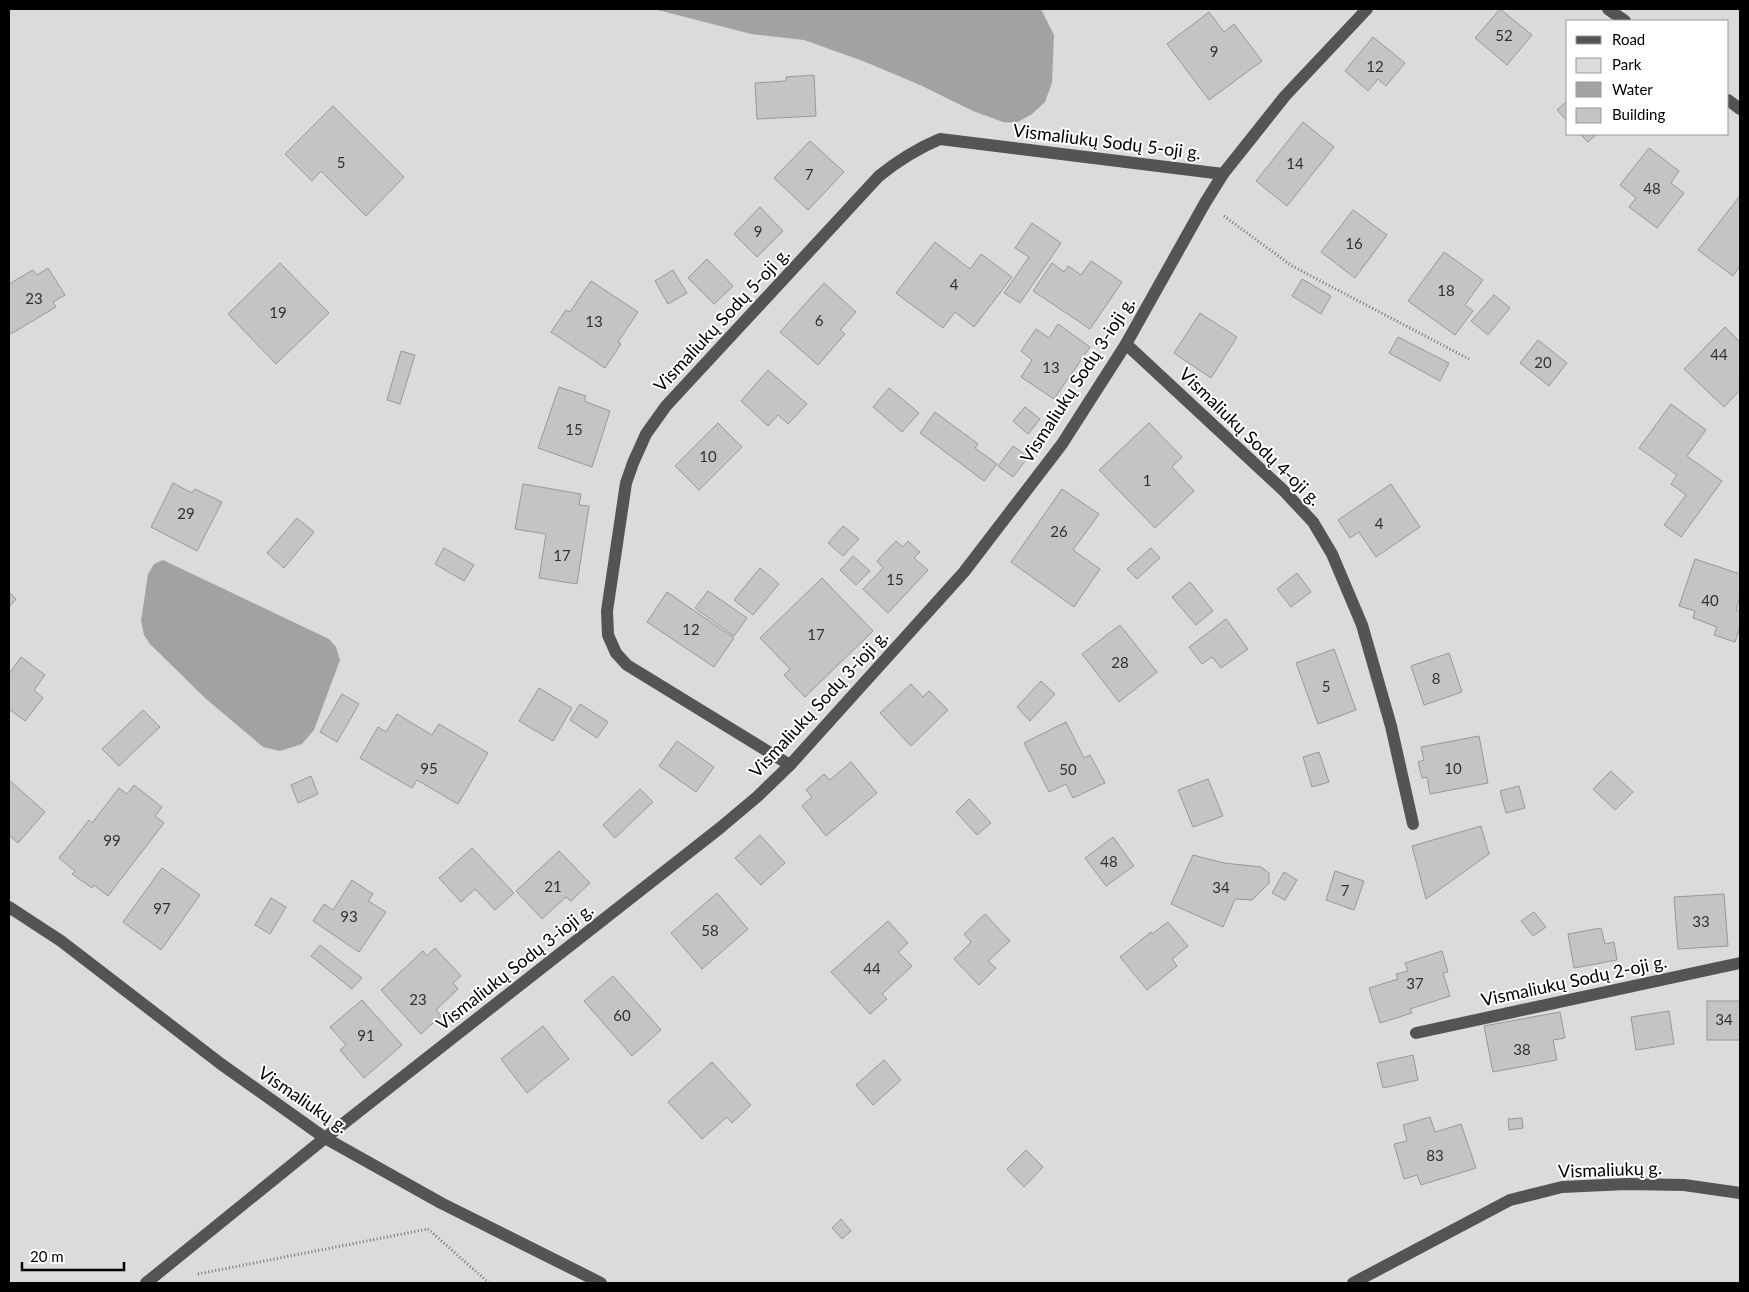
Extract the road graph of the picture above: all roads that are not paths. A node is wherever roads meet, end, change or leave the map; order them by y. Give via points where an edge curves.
1 (1367, 9) edge
2 (1608, 9) edge
3 (1624, 20) edge
4 (1729, 101) edge
5 (1740, 109) edge
6 (1223, 174) junction
7 (1126, 344) junction
8 (790, 765) junction
9 (1413, 824) dead end
10 (9, 908) edge
11 (1740, 963) edge
12 (1416, 1033) dead end
13 (325, 1138) junction
14 (1740, 1193) edge
15 (146, 1283) edge
16 (601, 1283) edge
17 (1354, 1283) edge

1 - 6 street, Vismaliukų Sodų 3-ioji g. via 1284,96
2 - 3 street
4 - 5 street
6 - 7 street, Vismaliukų Sodų 3-ioji g.
6 - 8 street, Vismaliukų Sodų 5-oji g. via 940,139 898,160 879,176 666,406 646,434 626,483 607,611 608,635 626,665
7 - 8 street, Vismaliukų Sodų 3-ioji g. via 1062,444 964,572
7 - 9 street, Vismaliukų Sodų 4-oji g. via 1313,522 1332,554 1362,625 1391,726
8 - 13 street, Vismaliukų Sodų 3-ioji g. via 720,828
10 - 13 street, Vismaliukų g. via 61,941 221,1064
11 - 12 street, Vismaliukų Sodų 2-oji g.
13 - 15 street, Vismaliukų Sodų 3-ioji g.
13 - 16 street, Vismaliukų g. via 441,1203
14 - 17 street, Vismaliukų g. via 1684,1185 1562,1187 1510,1200

